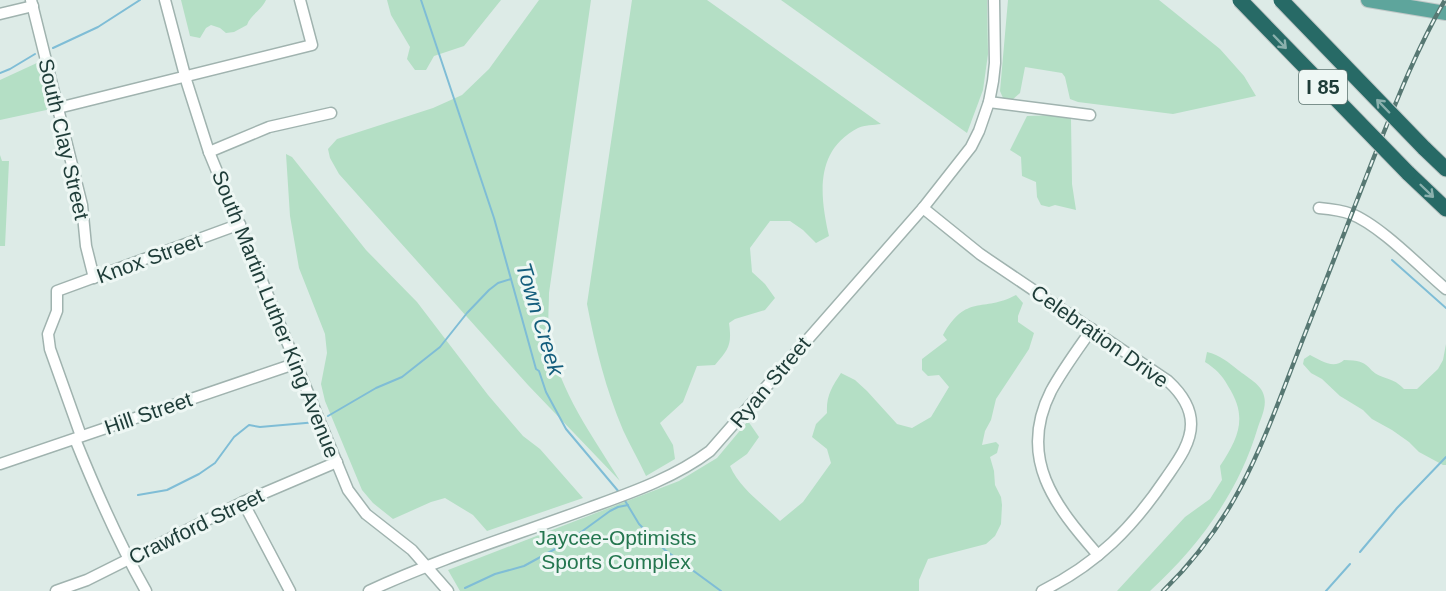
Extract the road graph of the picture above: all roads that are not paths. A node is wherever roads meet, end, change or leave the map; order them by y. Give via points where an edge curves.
1 (165, 0) edge
2 (300, 0) edge
3 (994, 0) edge
4 (1240, 0) edge
5 (1281, 0) edge
6 (1368, 0) edge
7 (32, 3) edge
8 (1446, 13) edge
9 (0, 14) edge
10 (185, 76) junction
11 (989, 102) junction
12 (58, 108) junction
13 (331, 113) dead end
14 (1090, 115) dead end
15 (209, 152) junction
16 (1446, 169) edge
17 (923, 208) junction
18 (1319, 208) dead end
19 (1446, 209) edge
20 (240, 224) junction
21 (94, 278) junction
22 (1446, 289) edge
23 (1092, 329) junction
24 (297, 363) junction
25 (78, 437) junction
26 (336, 462) junction
27 (0, 464) edge
28 (243, 502) junction
29 (1098, 555) junction
30 (127, 558) junction
31 (428, 567) junction
32 (56, 591) edge
33 (146, 591) edge
34 (290, 591) edge
35 (369, 591) edge
36 (448, 591) edge
37 (1042, 591) edge

1 - 10 street, South Martin Luther King Avenue
2 - 10 street via 312,45
3 - 11 street, Ryan Street via 995,63
4 -> 19 highway, I 85, bridge
16 -> 5 highway, I 85, bridge
6 - 8 main road
7 - 9 street
7 - 12 street, South Clay Street
10 - 12 street
10 - 15 street, South Martin Luther King Avenue
11 - 14 street
11 - 17 street, Ryan Street via 971,147
12 - 21 street, South Clay Street via 82,206
13 - 15 street via 269,127
15 - 20 street, South Martin Luther King Avenue
17 - 23 street, Celebration Drive via 980,254
17 - 31 street, Ryan Street via 710,451 680,471 641,488
18 - 22 street via 1341,211 1362,220
20 - 21 street, Knox Street
20 - 24 street, South Martin Luther King Avenue
21 - 25 street, Knox Street via 57,291 57,311 48,334
23 - 29 street via 1050,392 1041,421 1038,451 1056,504
23 - 29 street, Celebration Drive via 1177,390 1191,424 1179,459 1150,502 1121,536
24 - 25 street, Hill Street
24 - 26 street, South Martin Luther King Avenue
25 - 27 street, Hill Street
25 - 30 street
26 - 28 street, Crawford Street
26 - 31 street, South Martin Luther King Avenue via 362,510
28 - 30 street, Crawford Street
28 - 34 street
29 - 37 street, Celebration Drive
30 - 32 street, Crawford Street via 87,580
30 - 33 street
31 - 35 street, Ryan Street
31 - 36 street, South Martin Luther King Avenue

